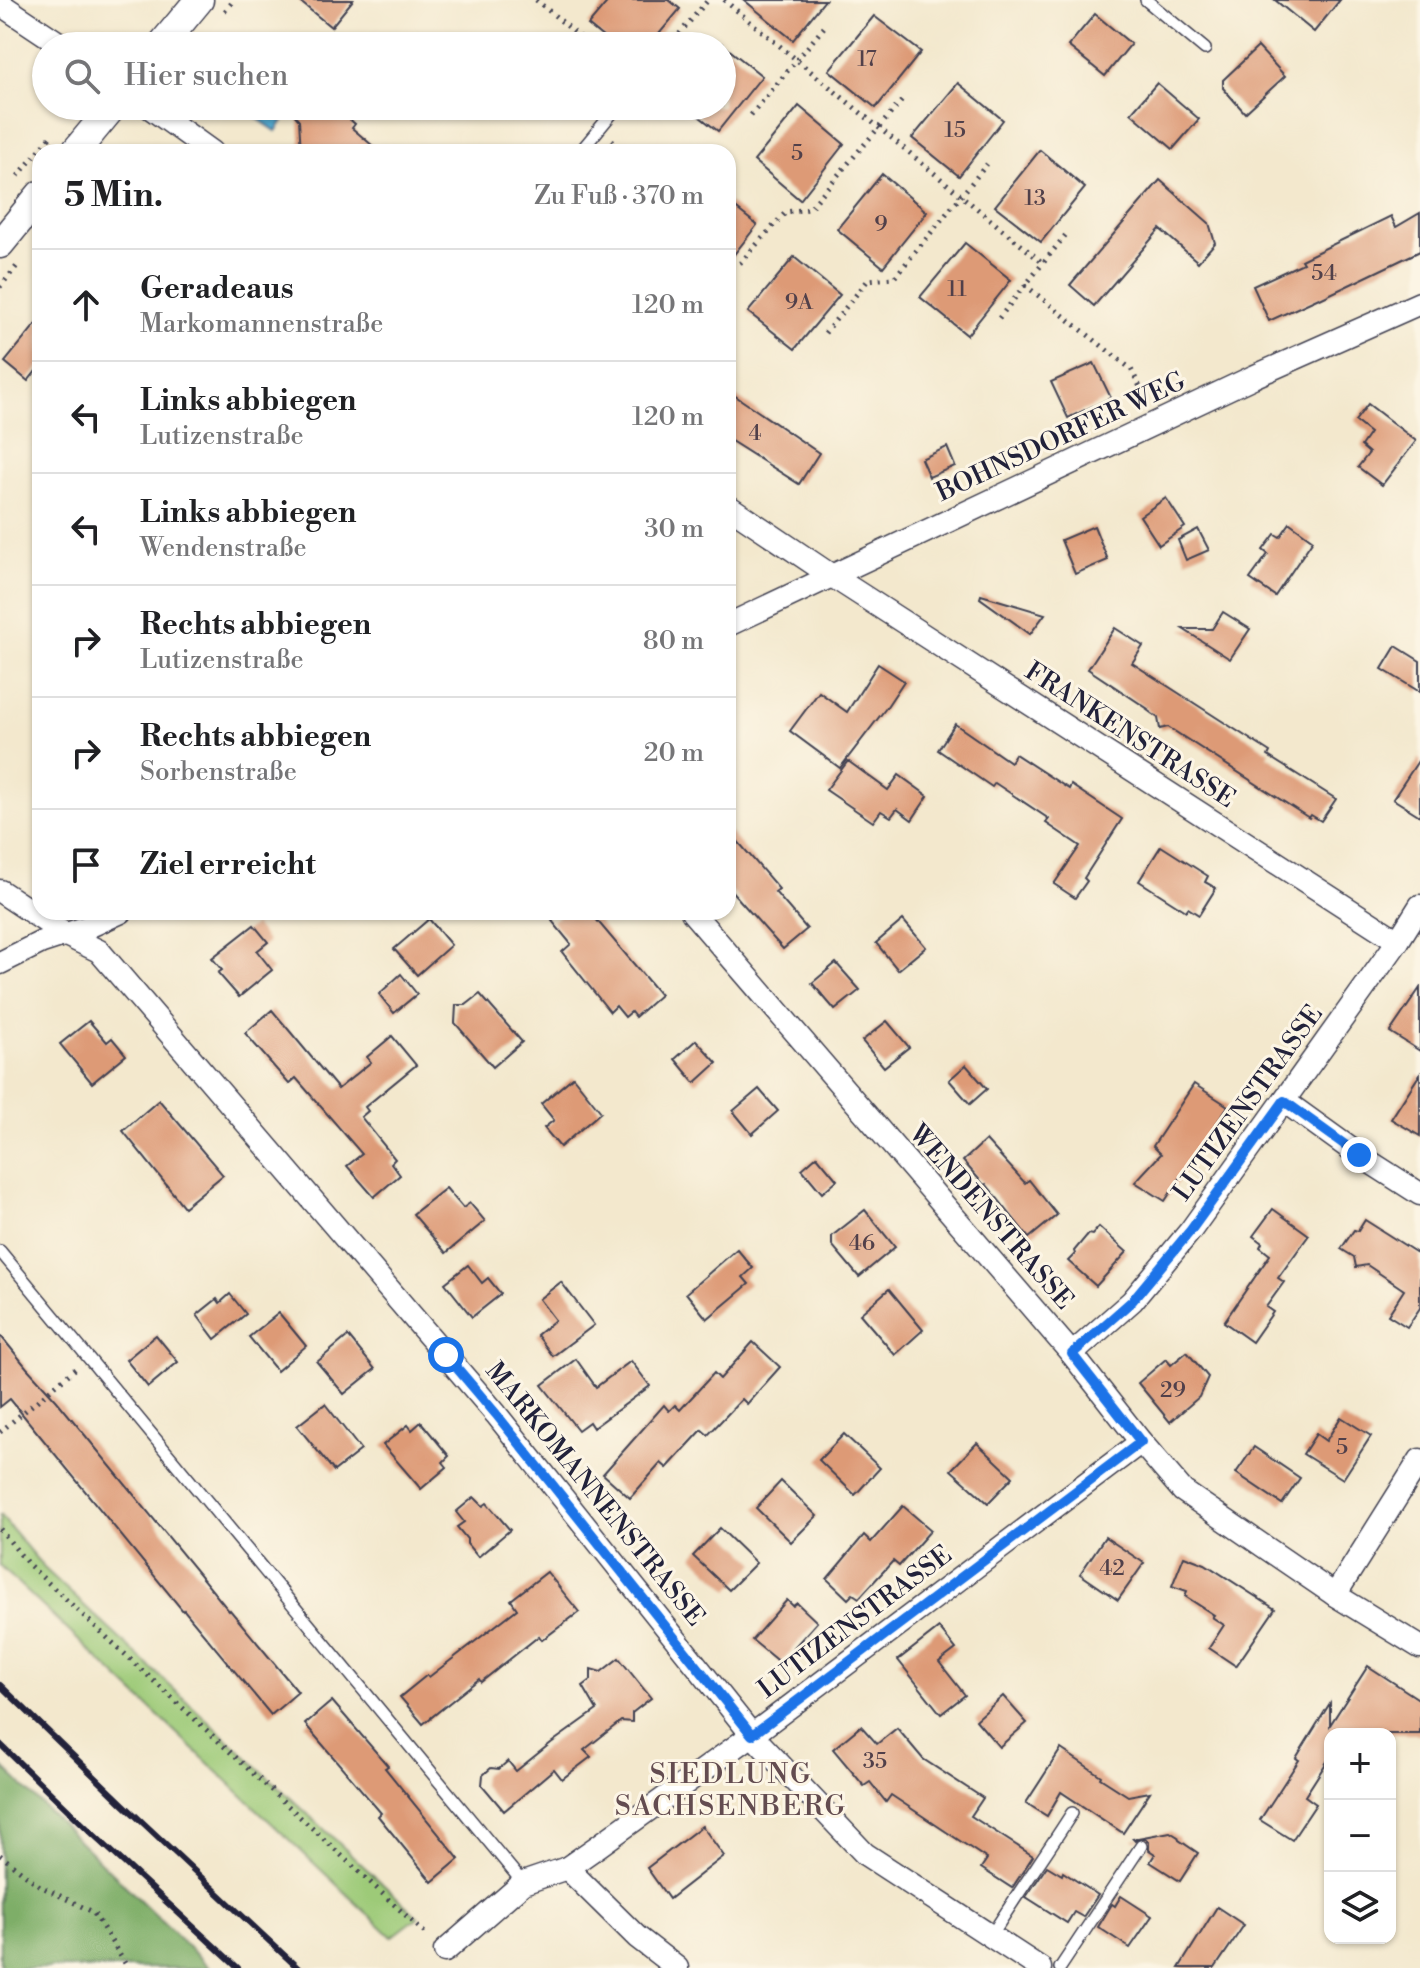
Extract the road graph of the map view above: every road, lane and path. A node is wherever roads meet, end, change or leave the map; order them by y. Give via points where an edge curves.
1 (199, 0) edge
2 (536, 0) edge
3 (708, 0) edge
4 (724, 0) edge
5 (1146, 0) edge
6 (0, 4) edge
7 (825, 26) dead end
8 (42, 32) edge
9 (173, 32) edge
10 (574, 32) edge
11 (681, 32) edge
12 (1205, 49) dead end
13 (797, 60) junction
14 (905, 97) dead end
15 (751, 115) dead end
16 (101, 120) edge
17 (167, 120) edge
18 (606, 120) edge
19 (878, 127) junction
20 (55, 130) dead end
21 (44, 144) edge
22 (82, 144) edge
23 (201, 144) edge
24 (587, 144) edge
25 (32, 158) edge
26 (987, 164) dead end
27 (15, 179) dead end
28 (961, 195) junction
29 (32, 205) edge
30 (1068, 232) dead end
31 (0, 244) edge
32 (740, 263) dead end
33 (1043, 263) junction
34 (1025, 285) junction
35 (1420, 303) edge
36 (999, 318) dead end
37 (825, 333) dead end
38 (1158, 422) junction
39 (736, 511) edge
40 (832, 576) junction
41 (736, 621) edge
42 (0, 891) edge
43 (1420, 906) edge
44 (32, 912) edge
45 (44, 920) edge
46 (102, 920) edge
47 (699, 920) edge
48 (66, 935) junction
49 (1398, 941) junction
50 (0, 963) edge
51 (1284, 1101) junction
52 (1420, 1194) edge
53 (0, 1251) edge
54 (1072, 1354) junction
55 (89, 1358) junction
56 (0, 1432) edge
57 (1141, 1442) junction
58 (1420, 1460) edge
59 (0, 1529) edge
60 (1335, 1595) junction
61 (1420, 1647) edge
62 (752, 1735) junction
63 (1072, 1813) dead end
64 (1141, 1846) dead end
65 (0, 1855) edge
66 (567, 1868) junction
67 (523, 1883) junction
68 (991, 1936) junction
69 (445, 1951) joint
70 (128, 1968) edge
71 (677, 1968) edge
72 (1040, 1968) edge
73 (1060, 1968) edge

1 - 9 street
2 - 10 path
3 - 11 path
4 - 13 path
5 - 12 lane
6 - 8 street
7 - 13 path
13 - 15 path
13 - 19 path
14 - 19 path
16 - 22 street
17 - 23 street
18 - 24 lane
19 - 28 path
19 - 32 path via 809,209 786,212
20 - 21 path
25 - 27 path
26 - 28 path
28 - 33 path
28 - 37 path via 894,278 868,280
29 - 31 street
30 - 33 path
33 - 34 path
34 - 36 path
34 - 38 path via 1131,369
35 - 38 street, BOHNSDORFER WEG
38 - 40 street, BOHNSDORFER WEG
39 - 40 street, FRANKENSTRASSE
40 - 41 street, BOHNSDORFER WEG
40 - 49 street, FRANKENSTRASSE
42 - 44 street, MARKOMANNENSTRASSE
43 - 49 street, LUTIZENSTRASSE
45 - 48 street, MARKOMANNENSTRASSE
46 - 48 street
47 - 54 street, WENDENSTRASSE
48 - 50 street
48 - 62 street, MARKOMANNENSTRASSE via 99,951 173,1035 496,1414
49 - 51 street, LUTIZENSTRASSE
51 - 52 street
51 - 54 street, LUTIZENSTRASSE via 1191,1230 1132,1301
53 - 55 lane
54 - 57 street, WENDENSTRASSE
55 - 56 path
55 - 67 lane
57 - 60 street, WENDENSTRASSE via 1183,1491
57 - 62 street, LUTIZENSTRASSE
58 - 60 street
59 - 69 path via 28,1564
60 - 61 street, WENDENSTRASSE
62 - 66 street, LUTIZENSTRASSE
62 - 68 street, MARKOMANNENSTRASSE via 865,1854
63 - 68 lane
64 - 73 lane
65 - 70 path via 40,1886 93,1912
66 - 67 street, LUTIZENSTRASSE
66 - 71 street
67 - 69 street, LUTIZENSTRASSE
68 - 72 street, MARKOMANNENSTRASSE

